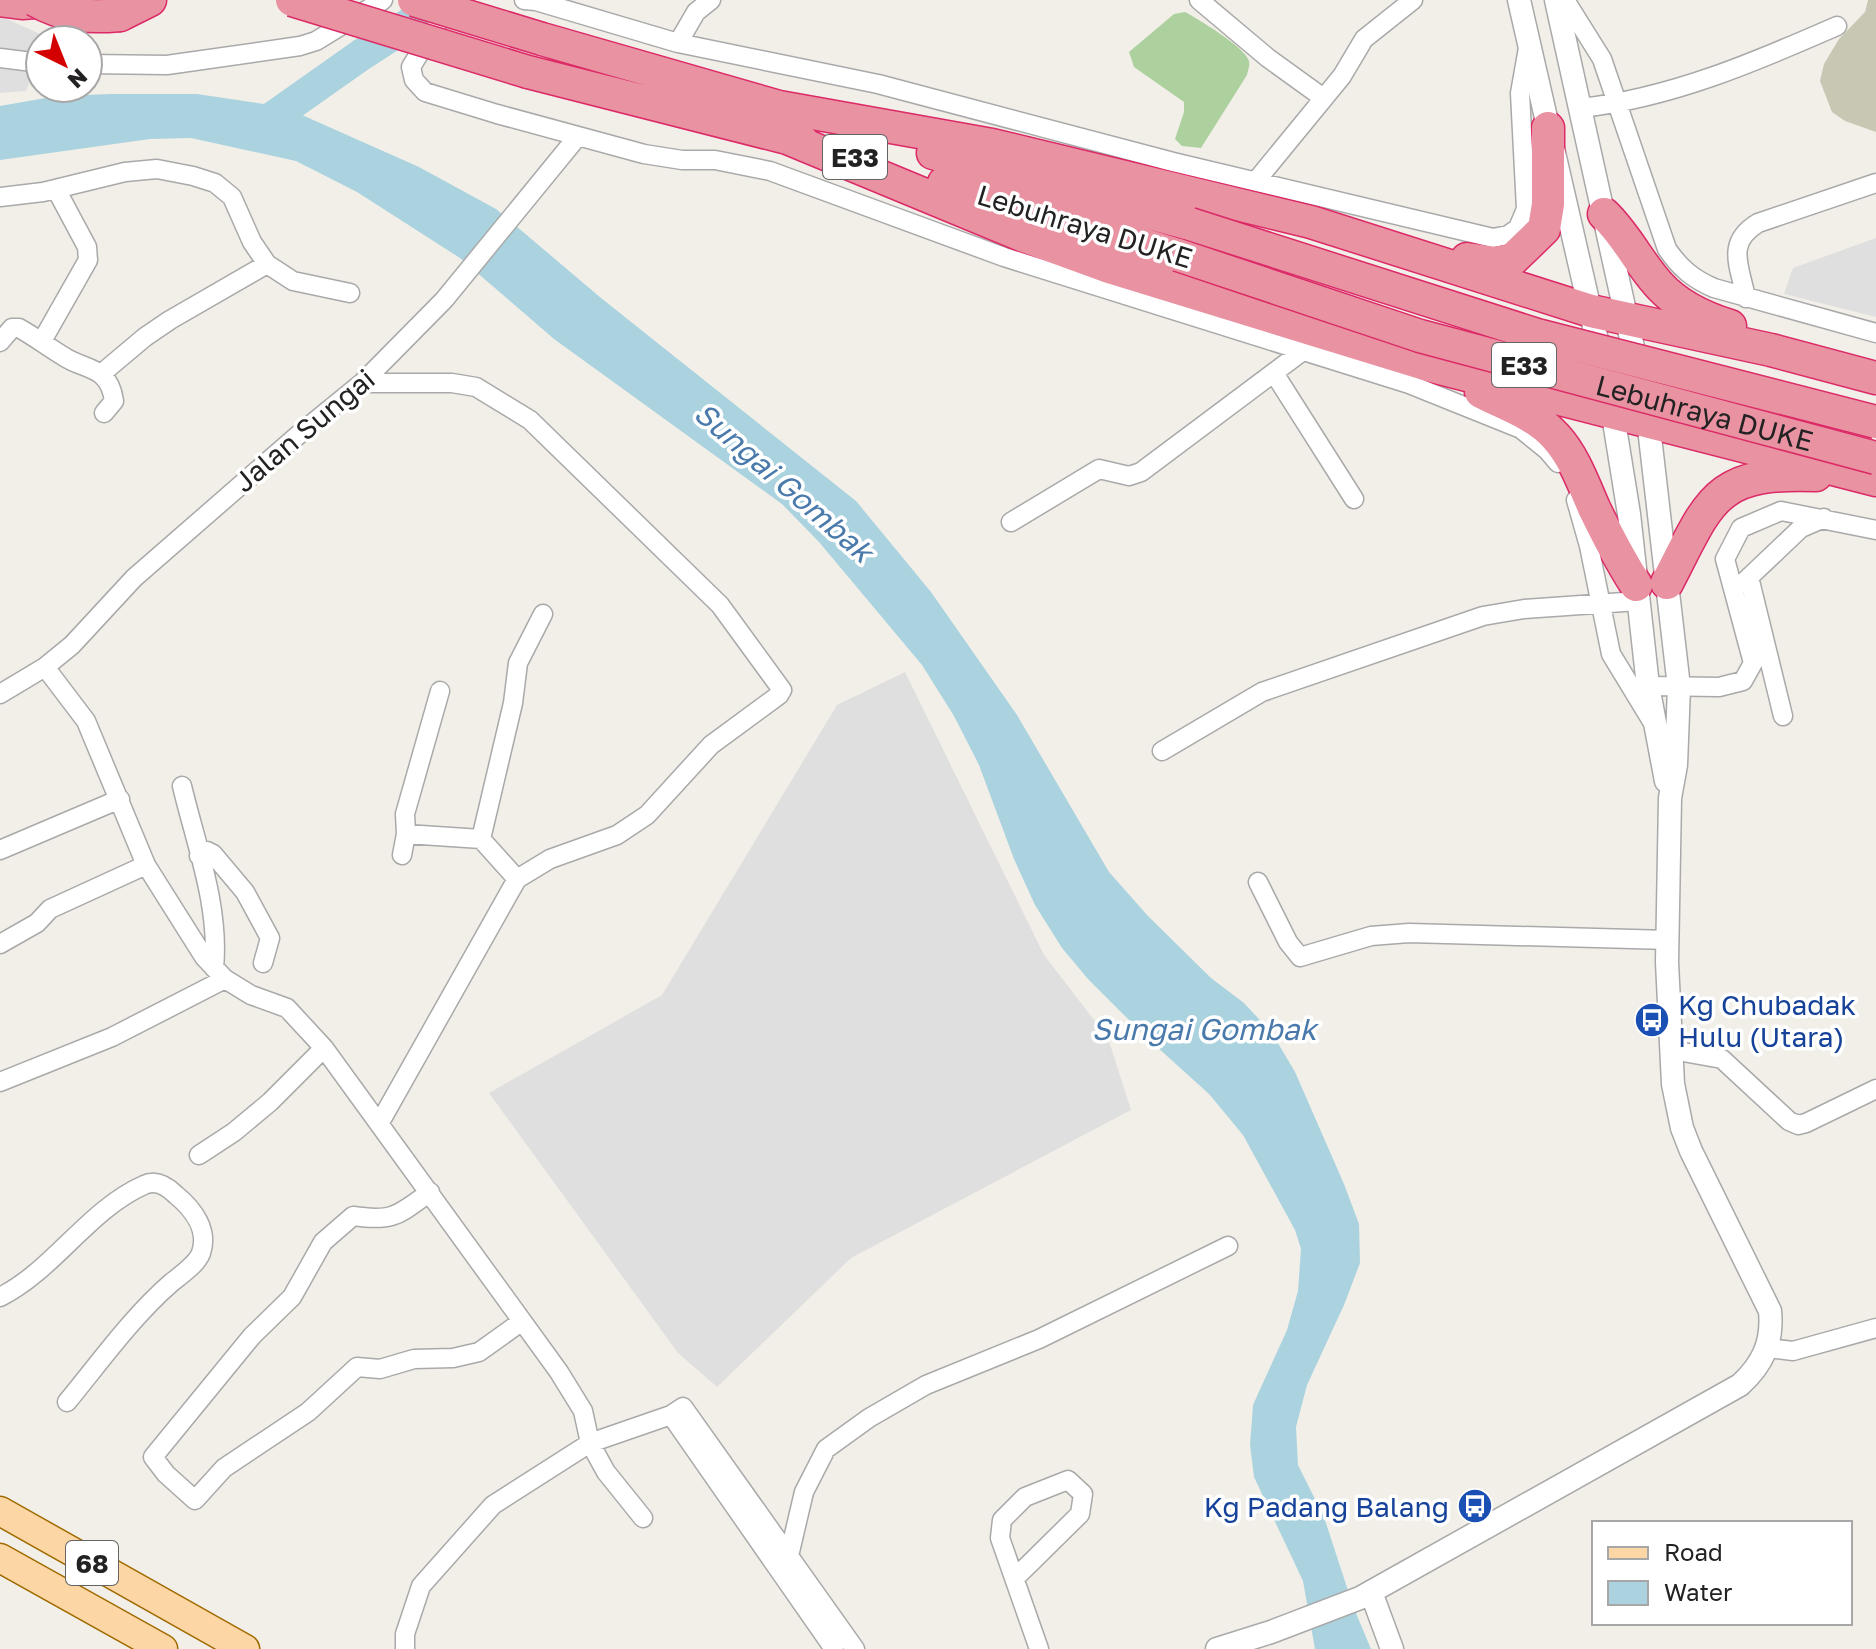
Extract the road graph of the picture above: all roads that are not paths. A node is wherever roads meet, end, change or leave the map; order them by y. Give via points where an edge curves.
1 (0, 0) edge
2 (35, 0) edge
3 (66, 0) edge
4 (150, 0) edge
5 (292, 0) edge
6 (383, 0) edge
7 (414, 0) edge
8 (458, 0) edge
9 (524, 0) edge
10 (711, 0) edge
11 (1199, 0) edge
12 (1413, 0) edge
13 (1519, 0) edge
14 (1556, 0) edge
15 (1565, 0) edge
16 (1837, 26) dead end
17 (1529, 42) junction
18 (678, 43) junction
19 (0, 58) edge
20 (24, 61) edge
21 (104, 64) edge
22 (1322, 97) junction
23 (1620, 104) junction
24 (1581, 108) junction
25 (782, 122) junction
26 (1548, 128) junction
27 (578, 136) junction
28 (1256, 181) junction
29 (1876, 183) edge
30 (56, 189) junction
31 (0, 197) edge
32 (1604, 214) junction
33 (1428, 258) junction
34 (267, 264) junction
35 (350, 293) dead end
36 (1746, 298) junction
37 (1591, 311) junction
38 (1627, 317) junction
39 (1876, 333) edge
40 (42, 341) junction
41 (0, 342) edge
42 (1304, 350) junction
43 (1428, 365) junction
44 (1876, 372) edge
45 (1274, 373) junction
46 (101, 374) junction
47 (1876, 378) edge
48 (362, 383) junction
49 (1613, 411) junction
50 (104, 413) dead end
51 (1648, 420) junction
52 (1876, 422) edge
53 (1873, 472) edge
54 (1354, 499) dead end
55 (1824, 518) junction
56 (1011, 522) dead end
57 (1876, 530) edge
58 (1749, 577) junction
59 (1647, 590) junction
60 (1735, 592) junction
61 (1600, 603) junction
62 (543, 614) dead end
63 (45, 667) junction
64 (1648, 686) junction
65 (1679, 687) junction
66 (440, 691) dead end
67 (0, 694) edge
68 (1783, 716) dead end
69 (1656, 729) junction
70 (1162, 751) dead end
71 (182, 786) dead end
72 (1670, 798) junction
73 (120, 799) junction
74 (406, 834) junction
75 (481, 839) junction
76 (0, 850) edge
77 (402, 855) dead end
78 (199, 856) junction
79 (146, 865) junction
80 (517, 879) junction
81 (1258, 882) dead end
82 (1669, 940) junction
83 (0, 944) edge
84 (263, 963) dead end
85 (220, 974) junction
86 (324, 1048) junction
87 (1672, 1050) junction
88 (0, 1082) edge
89 (1876, 1089) edge
90 (379, 1124) junction
91 (199, 1155) dead end
92 (430, 1192) junction
93 (1228, 1246) dead end
94 (0, 1297) edge
95 (521, 1322) junction
96 (1876, 1328) edge
97 (1768, 1348) junction
98 (67, 1402) dead end
99 (590, 1443) junction
100 (0, 1511) edge
101 (643, 1518) dead end
102 (0, 1558) edge
103 (783, 1561) junction
104 (1015, 1578) junction
105 (1365, 1595) junction
106 (163, 1649) edge
107 (245, 1649) edge
108 (405, 1649) edge
109 (834, 1649) edge
110 (855, 1649) edge
111 (1039, 1649) edge
112 (1217, 1649) edge
113 (1392, 1649) edge

1 - 3 highway
2 - 4 highway, bridge via 91,18 120,15
5 - 25 highway, Lebuhraya DUKE / E33, bridge via 528,72
6 - 21 street via 300,46 167,65
7 - 25 highway, Lebuhraya DUKE / E33, bridge
8 - 27 street via 411,67 414,80 425,92
9 - 18 street
10 - 18 street via 696,12
11 - 22 street
12 - 22 street via 1364,39
13 - 17 street
14 - 24 street
15 - 23 street via 1602,59
16 - 23 street via 1752,63
17 - 26 street
17 - 28 street via 1520,93 1526,209 1518,228 1508,235 1476,235
18 - 28 street via 878,84
19 - 20 street
22 - 28 street
23 - 24 street
23 - 36 street via 1667,249 1696,280
24 - 32 street
25 - 33 highway via 992,145 1311,222
25 - 43 highway via 1013,231 1109,267
25 - 52 highway, Lebuhraya DUKE / E33, bridge via 950,158 1190,224 1537,335
25 - 53 highway, Lebuhraya DUKE / E33, bridge via 1420,336
26 - 33 highway via 1548,204 1544,229 1531,245 1513,259 1496,263
26 - 37 street
27 - 42 street via 644,154 770,171 1004,257
27 - 48 street, Jalan Sungai via 444,300
29 - 36 street via 1744,232 1737,245
30 - 31 street
30 - 34 street via 157,169 215,183 232,197
30 - 40 street via 87,247 88,260
32 - 38 street
32 - 44 highway via 1658,284 1694,311
33 - 37 highway
34 - 35 street via 293,281
34 - 46 street via 170,320
36 - 39 street
37 - 38 highway
37 - 49 street
38 - 47 highway
38 - 51 street
40 - 41 street via 12,328
40 - 46 street
42 - 45 street
42 - 61 street via 1489,415 1521,429 1547,450 1573,490
43 - 49 highway
43 - 59 highway via 1519,410 1556,436 1604,529
45 - 54 street
45 - 56 street via 1141,472 1129,476 1099,469
46 - 50 street via 114,401
48 - 63 street, Jalan Sungai via 134,578
48 - 80 street via 476,387 530,420 720,605 782,690 711,745 647,815 617,835 550,859
49 - 51 highway
49 - 59 street
51 - 53 highway
51 - 59 street
53 - 59 highway via 1768,475 1735,485 1708,507
55 - 57 street
55 - 58 street via 1801,528
55 - 60 street via 1781,511 1741,528 1725,559
58 - 60 street
58 - 68 street
59 - 61 street
59 - 64 street
59 - 65 street
60 - 65 street via 1753,663 1743,681
61 - 69 street via 1611,654
61 - 70 street via 1524,609 1469,621 1262,692
62 - 75 street via 518,663
63 - 67 street, Jalan Sungai
63 - 73 street via 86,721
64 - 65 street
64 - 69 street
65 - 72 street
66 - 74 street via 405,814
69 - 72 street
71 - 78 street
72 - 82 street
73 - 76 street
73 - 79 street
74 - 75 street
74 - 77 street
75 - 80 street
78 - 84 street via 213,854 245,892 270,938
78 - 85 street
79 - 83 street via 50,909 37,923
79 - 85 street
80 - 90 street
81 - 82 street via 1300,957 1371,936 1409,933
82 - 87 street
85 - 86 street via 251,995 287,1008
85 - 88 street via 112,1037
86 - 90 street
86 - 91 street via 270,1102
87 - 89 street via 1722,1059 1798,1125
87 - 97 street via 1682,1128 1770,1311
90 - 92 street
92 - 95 street
92 - 95 street via 397,1215 380,1220 353,1216 323,1242 292,1297 252,1336 153,1457 195,1500 224,1468 308,1412 357,1367 380,1369 414,1359 479,1352
93 - 103 street via 1039,1339 926,1385 858,1425 826,1449 812,1473
94 - 98 street via 146,1183 158,1182 174,1193 199,1222 201,1256 145,1308
95 - 99 street via 583,1411
96 - 97 street via 1793,1351
97 - 105 street via 1757,1370 1740,1385
99 - 101 street
99 - 103 street via 677,1411
99 - 108 street via 493,1505 421,1586
100 - 107 main road, 68
102 - 106 main road, 68
103 - 109 street
103 - 110 street
104 - 104 street via 1080,1514 1083,1494 1068,1480 1025,1497 1002,1520 1000,1538
104 - 111 street
105 - 112 street
105 - 113 street

